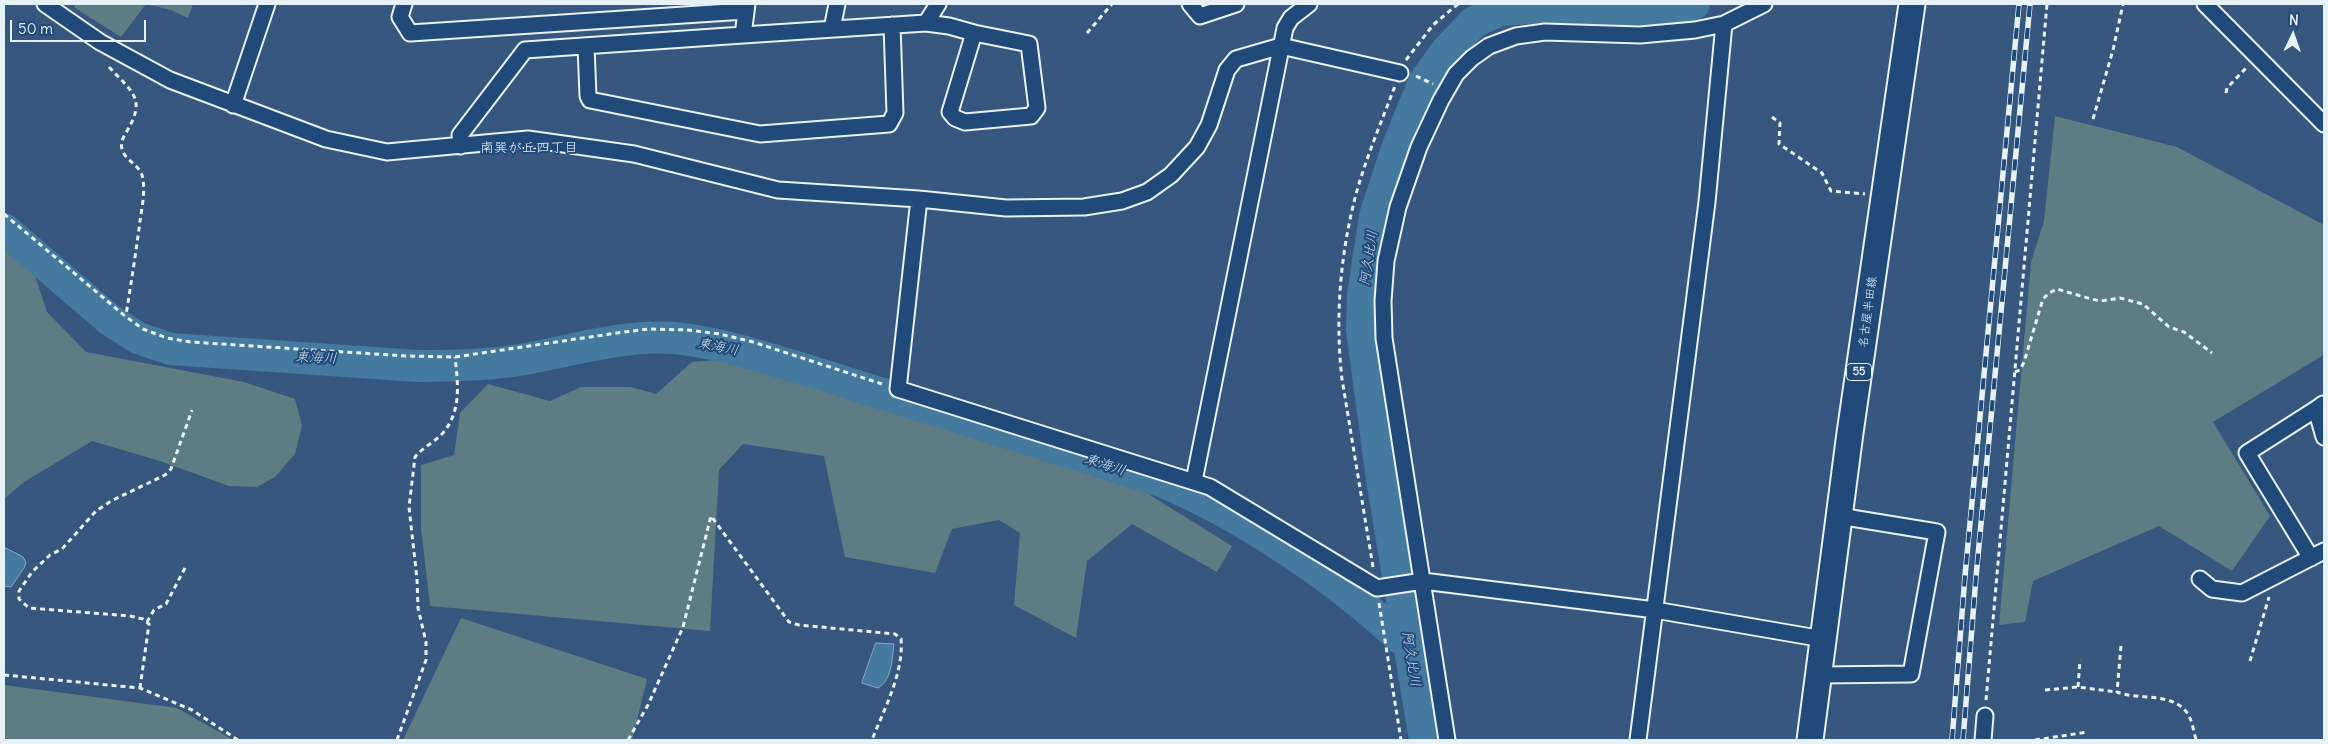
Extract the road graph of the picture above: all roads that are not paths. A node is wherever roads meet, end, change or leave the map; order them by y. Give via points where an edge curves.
1 (45, 4) edge
2 (267, 4) edge
3 (404, 4) edge
4 (837, 4) edge
5 (938, 4) edge
6 (1190, 4) edge
7 (1236, 4) edge
8 (1309, 4) edge
9 (1764, 4) edge
10 (1912, 4) edge
11 (2205, 4) edge
12 (746, 7) edge
13 (926, 23) junction
14 (1724, 24) junction
15 (892, 25) junction
16 (832, 29) junction
17 (974, 33) junction
18 (743, 35) junction
19 (586, 46) junction
20 (1282, 46) junction
21 (1404, 73) road end
22 (233, 105) junction
23 (2324, 124) edge
24 (461, 146) junction
25 (919, 199) junction
26 (2320, 406) edge
27 (2324, 437) edge
28 (1194, 481) junction
29 (1839, 516) junction
30 (2318, 554) edge
31 (2200, 579) dead end
32 (1423, 581) junction
33 (1655, 610) junction
34 (1823, 639) junction
35 (1818, 675) junction
36 (1985, 716) road end
37 (1447, 740) edge
38 (1638, 740) edge
39 (1810, 740) edge
40 (1983, 740) edge

1 - 22 street via 107,46 170,80
2 - 22 street
3 - 12 street via 400,17 410,33
4 - 16 street
5 - 13 street
6 - 7 street via 1200,16
8 - 20 street via 1291,18 1285,28
9 - 14 street
10 - 29 main road, 名古屋半田線 / 55
11 - 23 street
12 - 18 street
13 - 15 street
13 - 17 street
14 - 32 street via 1640,35 1545,32 1516,36 1489,46 1472,58 1456,74 1447,90 1418,147 1398,206 1386,262 1383,301 1389,377
14 - 33 street via 1707,202
15 - 16 street
15 - 19 street via 895,113 892,122 760,134 590,100
16 - 18 street
17 - 17 street via 950,112 965,122 1032,116 1037,108 1029,44
18 - 19 street
19 - 24 street via 525,50 460,135
20 - 21 street
20 - 25 street via 1236,59 1227,70 1209,125 1197,147 1171,175 1146,192 1084,207 1006,208
20 - 28 street
22 - 24 street via 326,139 388,152
24 - 25 street via 528,139 634,154 778,190
25 - 28 street via 898,389
26 - 27 street
26 - 30 street via 2247,453
28 - 32 street via 1210,487 1377,588
29 - 34 main road, 名古屋半田線 / 55
29 - 35 street via 1937,532 1910,674
30 - 31 street via 2242,593 2212,589
32 - 33 street
32 - 37 street
33 - 34 street
33 - 38 street
34 - 35 main road, 名古屋半田線 / 55
35 - 39 main road, 名古屋半田線 / 55
36 - 40 street

